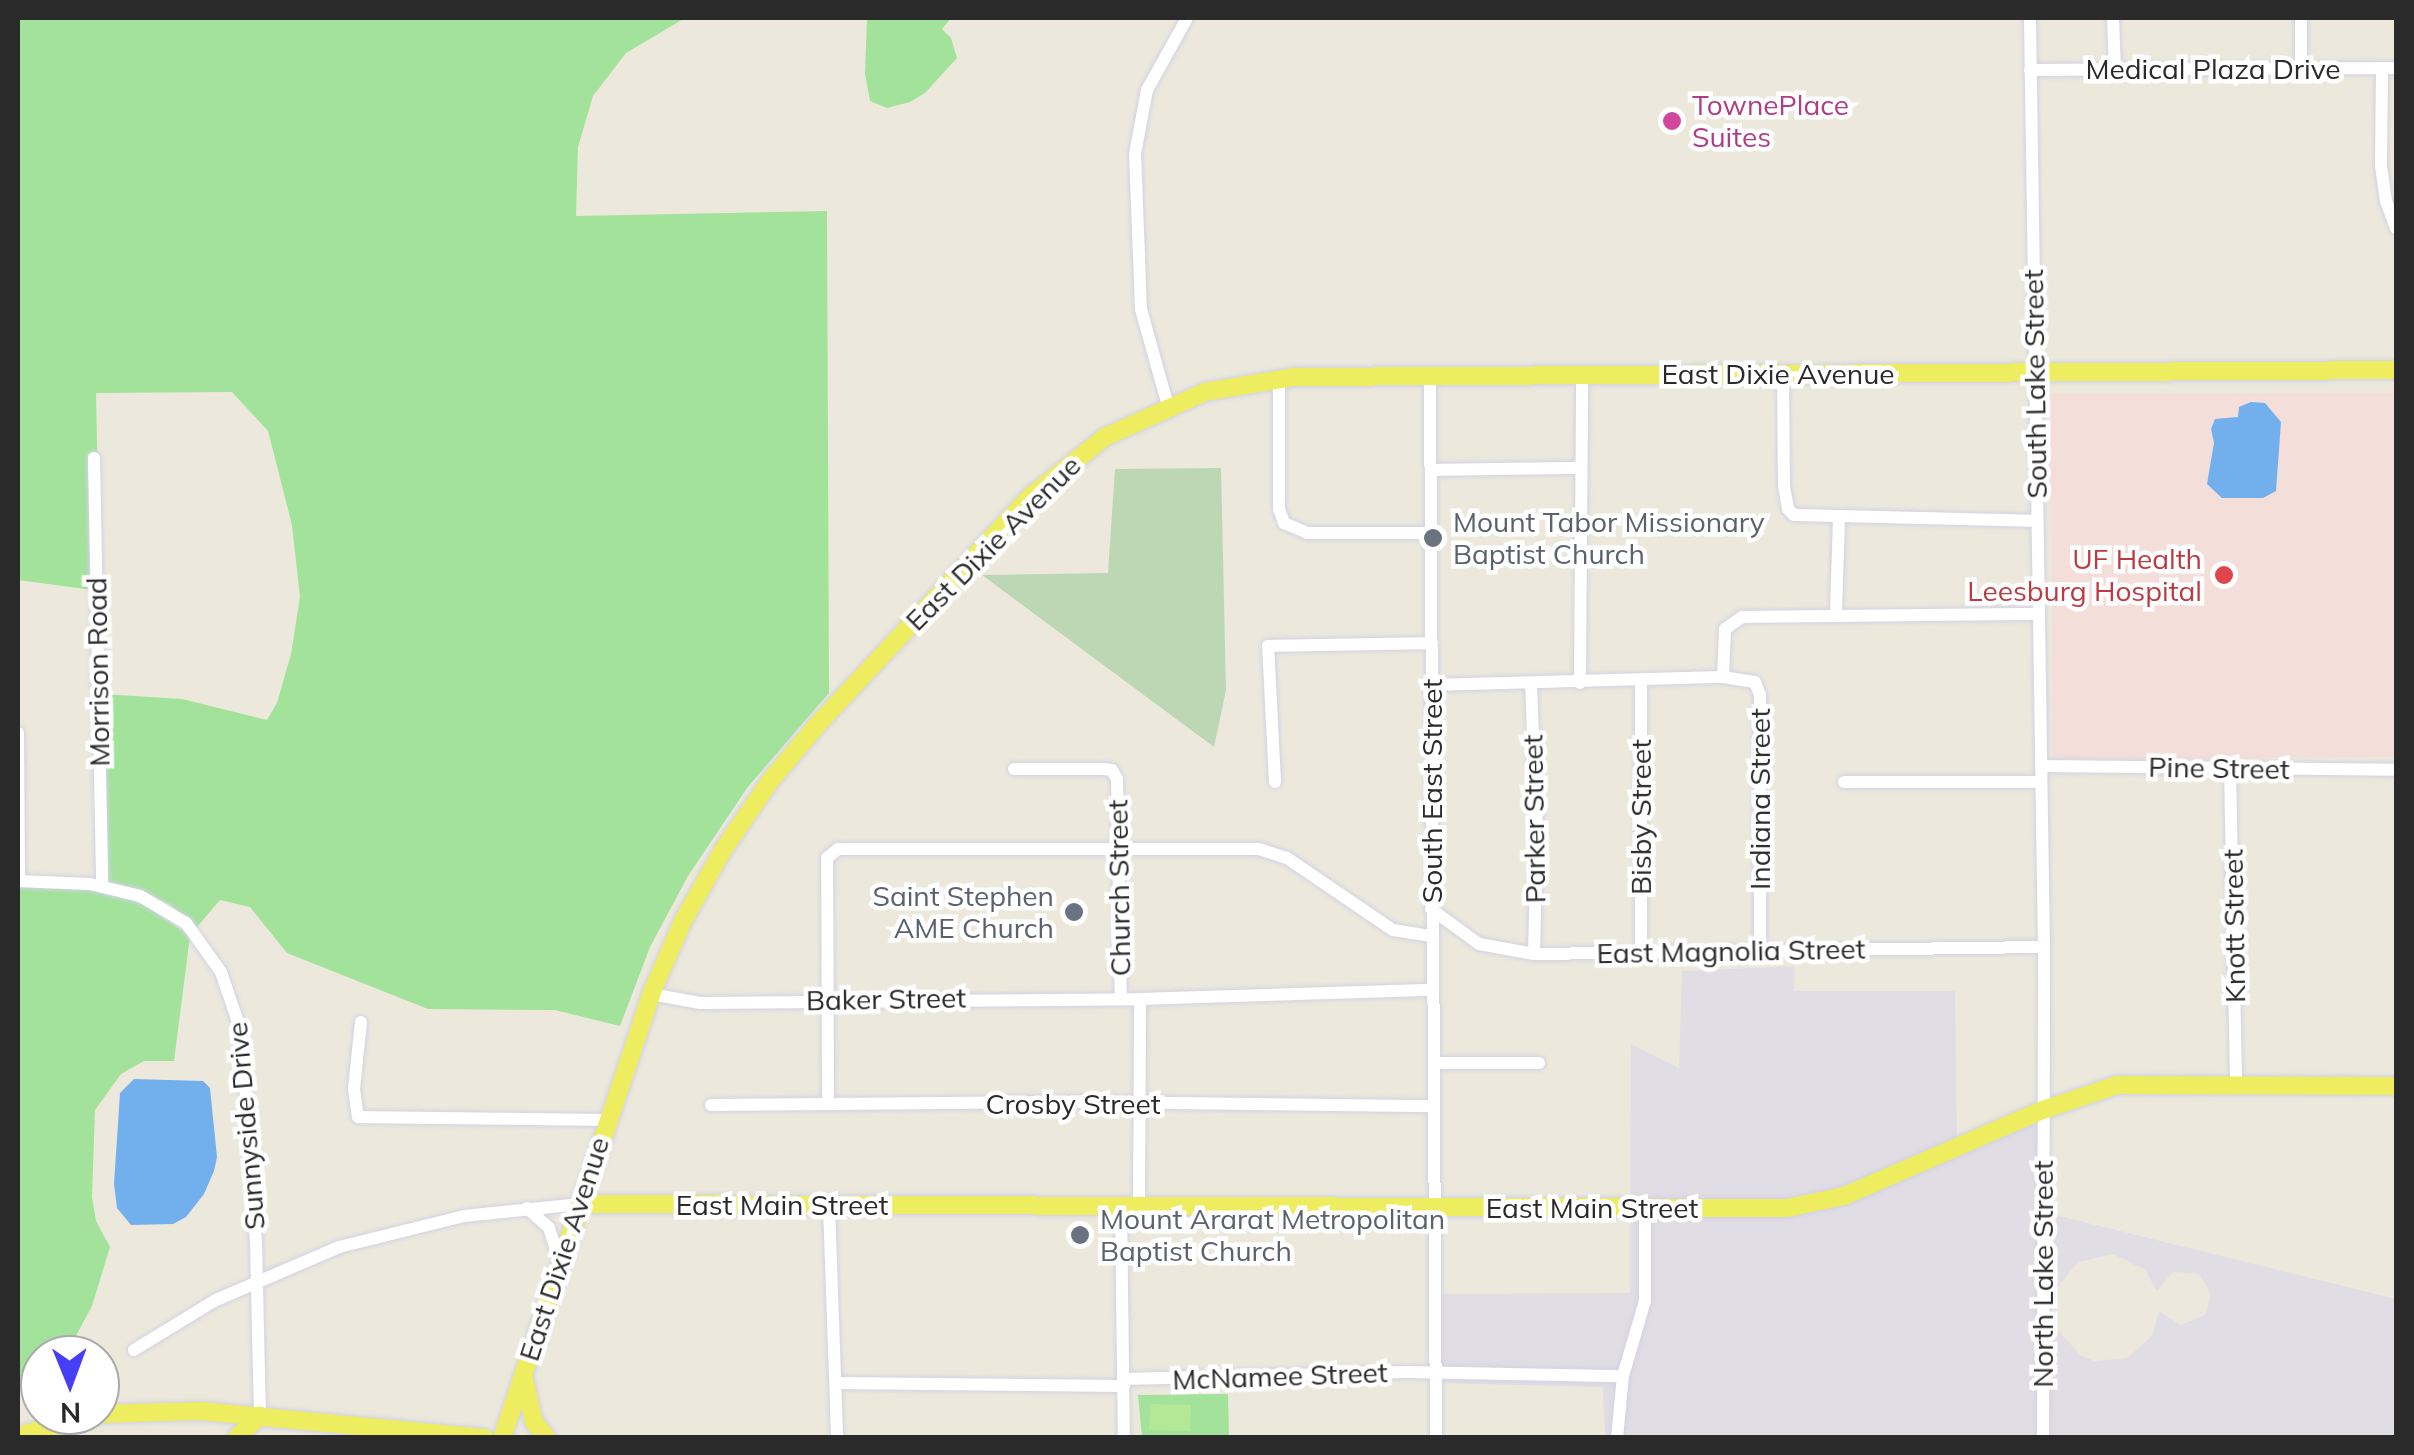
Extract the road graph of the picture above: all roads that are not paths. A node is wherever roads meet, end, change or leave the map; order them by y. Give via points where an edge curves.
1 (1188, 18) edge
2 (2030, 18) edge
3 (2113, 18) edge
4 (2300, 18) edge
5 (2301, 68) junction
6 (2389, 68) edge
7 (2030, 70) junction
8 (2115, 70) junction
9 (2396, 228) edge
10 (2396, 370) edge
11 (2036, 372) junction
12 (1784, 374) junction
13 (1430, 375) junction
14 (1582, 376) junction
15 (1279, 378) junction
16 (1168, 406) junction
17 (94, 458) dead end
18 (1580, 468) junction
19 (1431, 470) junction
20 (1839, 518) junction
21 (2038, 521) junction
22 (1430, 533) junction
23 (1836, 613) junction
24 (2038, 614) junction
25 (1432, 644) junction
26 (1723, 677) junction
27 (1641, 681) junction
28 (1580, 683) junction
29 (1531, 684) junction
30 (1432, 685) junction
31 (18, 733) edge
32 (2040, 766) junction
33 (2230, 768) junction
34 (1014, 769) dead end
35 (2396, 770) edge
36 (1275, 782) dead end
37 (1844, 782) dead end
38 (2041, 782) junction
39 (1119, 850) junction
40 (18, 881) edge
41 (102, 886) junction
42 (1432, 909) junction
43 (1432, 936) junction
44 (2044, 947) junction
45 (1760, 950) junction
46 (1642, 953) junction
47 (1534, 954) junction
48 (1432, 990) junction
49 (651, 994) junction
50 (1121, 999) junction
51 (1140, 999) junction
52 (827, 1000) junction
53 (361, 1022) dead end
54 (1434, 1063) junction
55 (1539, 1063) dead end
56 (2236, 1085) junction
57 (2396, 1086) edge
58 (828, 1103) junction
59 (1138, 1103) junction
60 (711, 1106) dead end
61 (1434, 1106) junction
62 (2043, 1110) junction
63 (608, 1120) junction
64 (580, 1204) junction
65 (830, 1205) junction
66 (1130, 1206) junction
67 (1434, 1207) junction
68 (527, 1208) junction
69 (1645, 1208) junction
70 (560, 1261) junction
71 (256, 1280) junction
72 (134, 1350) dead end
73 (1436, 1372) junction
74 (523, 1373) junction
75 (1623, 1376) junction
76 (1124, 1382) junction
77 (837, 1383) junction
78 (120, 1412) edge
79 (260, 1416) junction
80 (236, 1438) edge
81 (485, 1438) edge
82 (502, 1438) edge
83 (548, 1438) edge
84 (837, 1438) edge
85 (1124, 1438) edge
86 (1436, 1438) edge
87 (1617, 1438) edge
88 (2043, 1438) edge

1 - 16 street via 1147,90 1135,154 1142,310
2 - 7 street, South Lake Street
3 - 8 street
4 - 5 street
5 - 6 street, Medical Plaza Drive
5 - 8 street, Medical Plaza Drive
6 - 9 street via 2381,166
7 - 8 street, Medical Plaza Drive
7 - 11 street, South Lake Street
10 - 11 main road, East Dixie Avenue
11 - 12 main road, East Dixie Avenue
11 - 21 street, South Lake Street
12 - 14 main road, East Dixie Avenue
12 - 20 street via 1788,509
13 - 14 main road, East Dixie Avenue
13 - 15 main road, East Dixie Avenue
13 - 19 street, South East Street
14 - 18 street
15 - 16 main road, East Dixie Avenue
15 - 22 street via 1284,523 1307,533
16 - 49 main road, East Dixie Avenue via 1105,437 1051,478 819,723 723,850
17 - 41 street, Morrison Road
18 - 19 street
18 - 28 street
19 - 22 street, South East Street
20 - 21 street
20 - 23 street
21 - 24 street, South Lake Street
22 - 25 street, South East Street
23 - 24 street
23 - 26 street via 1733,620 1725,629
24 - 32 street, South Lake Street
25 - 30 street, South East Street
25 - 36 street via 1268,646
26 - 27 street
26 - 45 street, Indiana Street via 1751,680 1760,695
27 - 28 street
27 - 46 street, Bisby Street
28 - 29 street
29 - 30 street
29 - 47 street, Parker Street via 1538,831
30 - 42 street, South East Street
31 - 40 street
32 - 33 street, Pine Street
32 - 38 street, South Lake Street
33 - 35 street, Pine Street
33 - 56 street, Knott Street
34 - 39 street, Church Street via 1112,770
37 - 38 street
38 - 44 street, South Lake Street
39 - 43 street via 1259,849 1287,858 1392,930
39 - 50 street, Church Street
39 - 52 street via 838,849 830,854
40 - 41 street, Sunnyside Drive
41 - 71 street, Sunnyside Drive via 140,896 186,923 232,998 246,1096
42 - 43 street, South East Street
42 - 47 street, East Magnolia Street via 1479,944
43 - 48 street, South East Street
44 - 45 street, East Magnolia Street
44 - 62 street, South Lake Street
45 - 46 street, East Magnolia Street
46 - 47 street, East Magnolia Street
48 - 51 street
48 - 54 street, South East Street
49 - 52 street, Baker Street via 700,1003
49 - 63 main road, East Dixie Avenue
50 - 51 street, Church Street
50 - 52 street, Baker Street
51 - 59 street, Church Street
52 - 58 street
53 - 63 street via 358,1117
54 - 55 street
54 - 61 street, South East Street
56 - 57 main road, East Main Street
56 - 62 main road, East Main Street via 2117,1085
58 - 59 street, Crosby Street
58 - 60 street, Crosby Street
59 - 61 street, Crosby Street
59 - 66 street, Church Street
61 - 67 street, South East Street
62 - 69 main road, East Main Street via 1816,1204
62 - 88 street, North Lake Street
63 - 64 main road, East Dixie Avenue
64 - 65 main road, East Main Street
64 - 68 street, East Main Street
64 - 70 main road, East Dixie Avenue
65 - 66 main road, East Main Street
65 - 77 street
66 - 67 main road, East Main Street
66 - 76 street, Church Street
67 - 69 main road, East Main Street
67 - 73 street, South East Street
68 - 70 street via 549,1228
68 - 71 street, East Main Street via 394,1230
69 - 75 street via 1645,1301
70 - 74 main road, East Dixie Avenue
71 - 72 street, East Main Street
71 - 79 street, Sunnyside Drive
73 - 75 street, McNamee Street
73 - 76 street, McNamee Street
73 - 86 street, South East Street
74 - 82 main road, East Dixie Avenue
74 - 83 main road via 534,1422
75 - 87 street
76 - 77 street, McNamee Street
76 - 85 street, Church Street
77 - 84 street
78 - 79 main road
79 - 80 main road
79 - 81 main road

